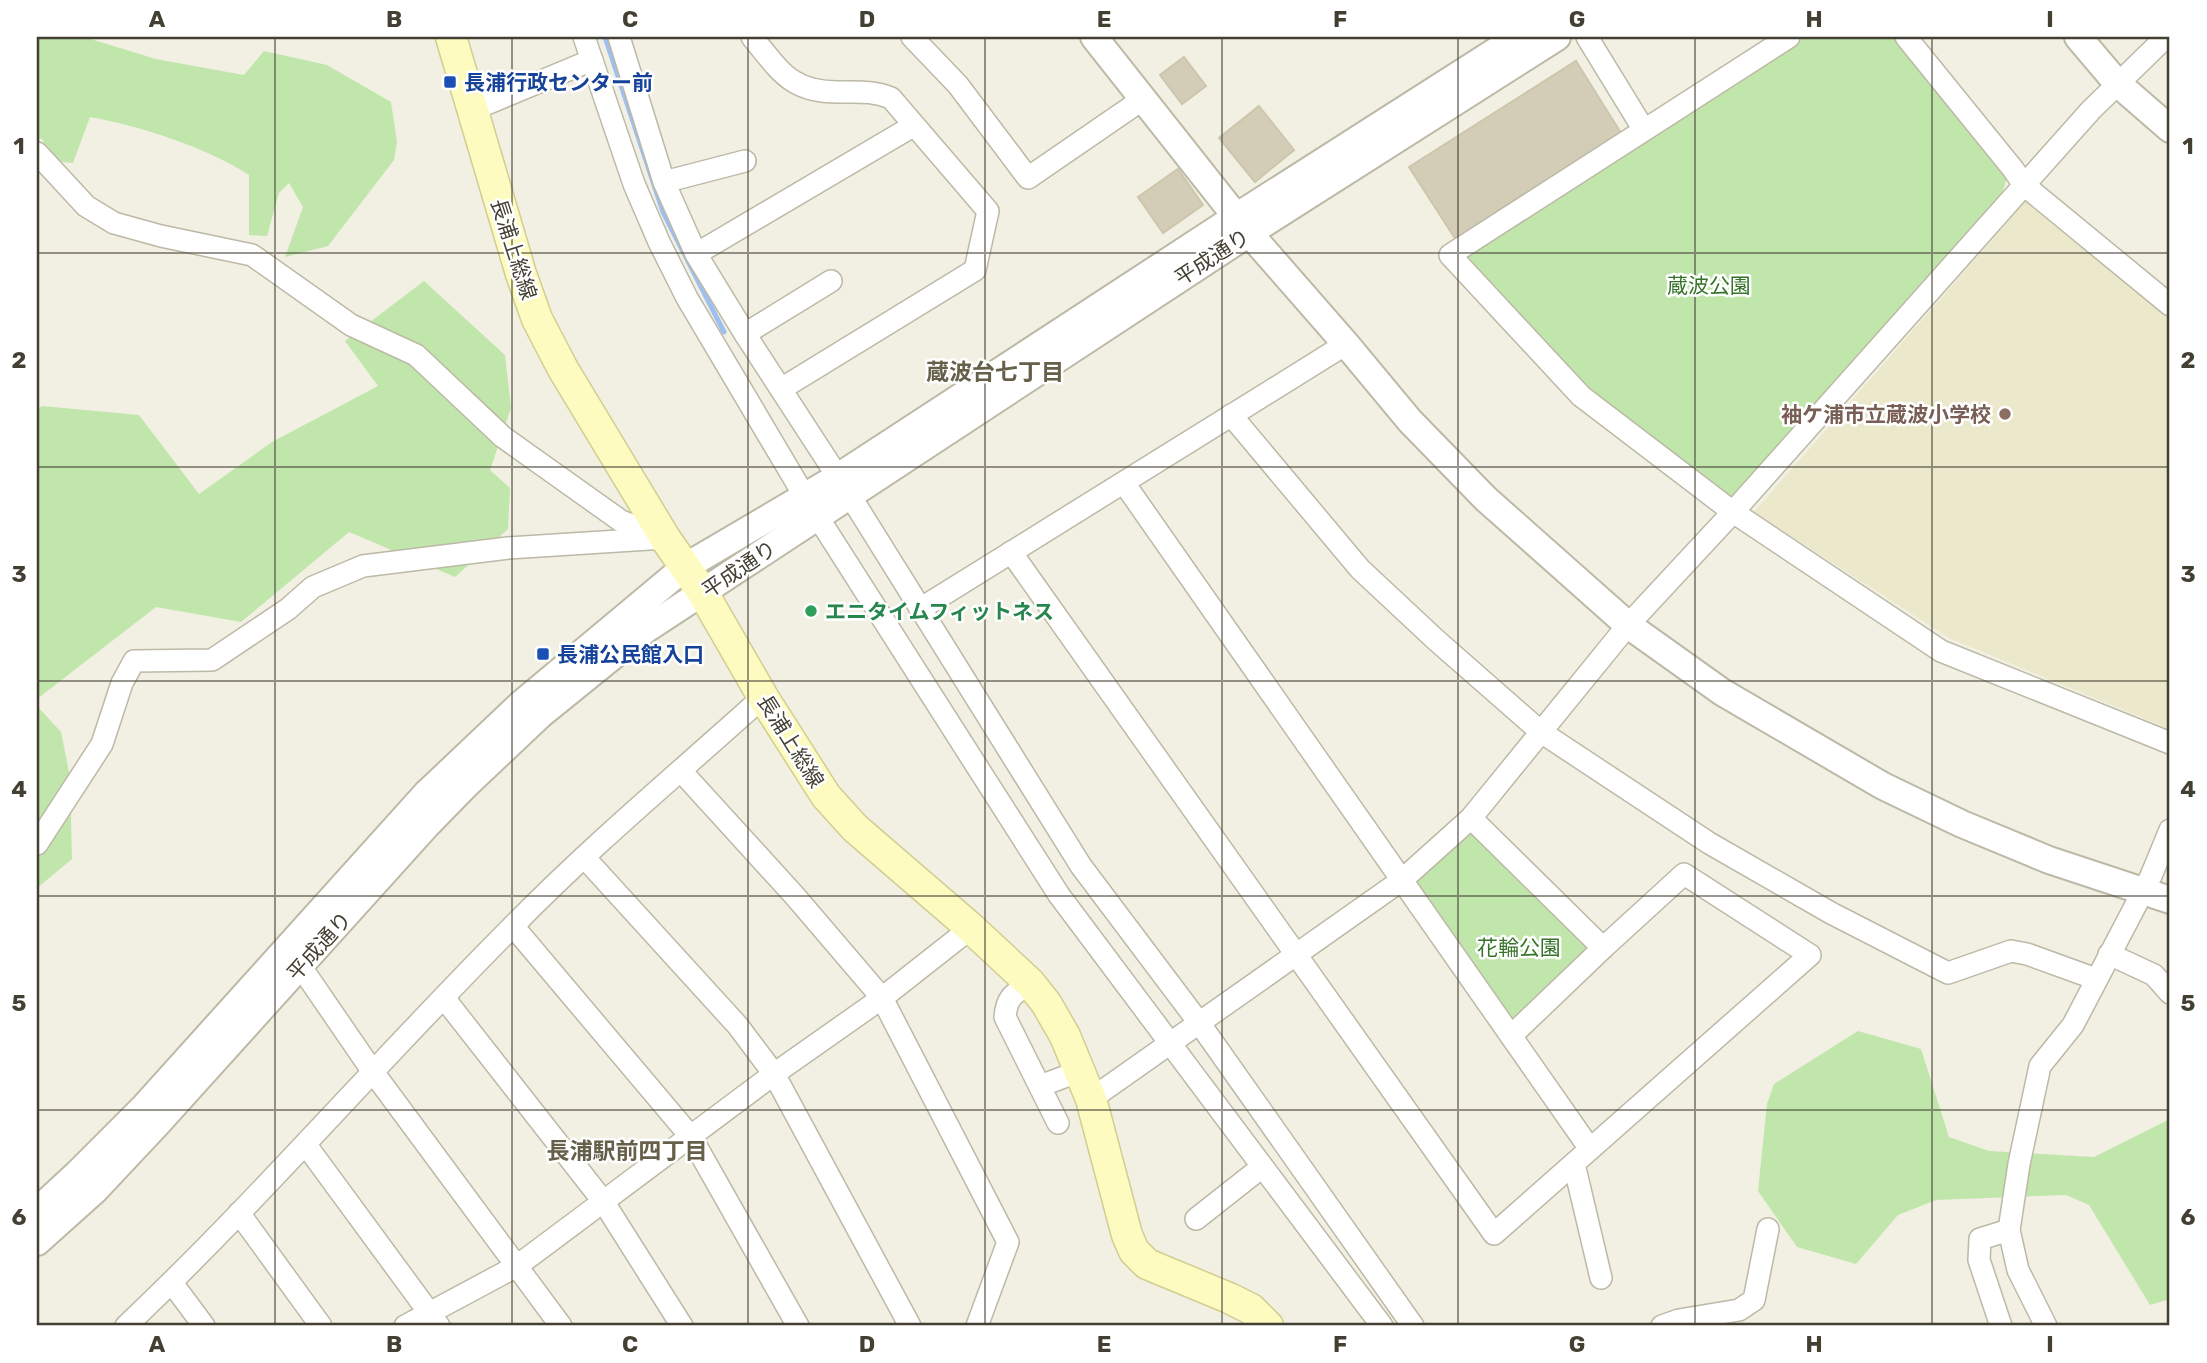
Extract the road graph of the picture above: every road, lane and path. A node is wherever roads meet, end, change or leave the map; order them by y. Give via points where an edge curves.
1 (451, 37) edge
2 (584, 37) edge
3 (619, 37) edge
4 (752, 37) edge
5 (912, 37) edge
6 (1094, 37) edge
7 (1518, 37) edge
8 (1557, 37) edge
9 (1587, 37) edge
10 (1789, 37) edge
11 (1906, 37) edge
12 (2078, 37) edge
13 (2166, 37) edge
14 (628, 66) junction
15 (594, 68) junction
16 (2117, 83) junction
17 (1143, 99) junction
18 (472, 110) junction
19 (914, 126) junction
20 (2170, 129) edge
21 (1644, 130) junction
22 (37, 153) edge
23 (745, 162) dead end
24 (664, 182) junction
25 (2024, 185) junction
26 (1242, 225) junction
27 (696, 254) junction
28 (831, 281) dead end
29 (2170, 305) edge
30 (745, 334) junction
31 (1346, 344) junction
32 (781, 389) junction
33 (1231, 415) junction
34 (1124, 483) junction
35 (843, 486) junction
36 (811, 506) junction
37 (1733, 512) junction
38 (665, 538) junction
39 (1011, 552) junction
40 (685, 567) junction
41 (703, 593) junction
42 (920, 609) junction
43 (1628, 625) junction
44 (763, 697) junction
45 (1541, 732) junction
46 (2170, 743) edge
47 (681, 771) junction
48 (1471, 818) junction
49 (2170, 830) edge
50 (37, 844) edge
51 (584, 857) junction
52 (1402, 880) junction
53 (2143, 890) junction
54 (2170, 900) edge
55 (513, 926) junction
56 (971, 929) junction
57 (1603, 947) junction
58 (2109, 954) junction
59 (1297, 955) junction
60 (293, 959) junction
61 (2096, 979) junction
62 (1030, 983) junction
63 (2170, 993) edge
64 (444, 998) junction
65 (882, 998) junction
66 (1200, 1024) junction
67 (1511, 1037) junction
68 (1171, 1043) junction
69 (1080, 1071) junction
70 (373, 1072) junction
71 (774, 1074) junction
72 (1040, 1086) junction
73 (1091, 1099) junction
74 (1058, 1123) dead end
75 (691, 1137) junction
76 (306, 1145) junction
77 (1590, 1149) junction
78 (1574, 1164) junction
79 (1262, 1167) junction
80 (603, 1200) junction
81 (37, 1210) edge
82 (239, 1213) junction
83 (1196, 1219) dead end
84 (1768, 1229) dead end
85 (2009, 1230) junction
86 (37, 1242) edge
87 (516, 1266) junction
88 (1601, 1278) dead end
89 (172, 1283) junction
90 (434, 1319) edge
91 (127, 1326) edge
92 (204, 1326) edge
93 (321, 1326) edge
94 (405, 1326) edge
95 (561, 1326) edge
96 (682, 1326) edge
97 (798, 1326) edge
98 (910, 1326) edge
99 (977, 1326) edge
100 (1268, 1326) edge
101 (1382, 1326) edge
102 (1413, 1326) edge
103 (1662, 1326) edge
104 (2001, 1326) edge
105 (2046, 1326) edge

1 - 18 main road, 長浦上総線
2 - 15 street
3 - 14 street
4 - 19 street via 786,78 806,89 881,93 891,98
5 - 17 street via 958,85 1028,178
6 - 17 street
7 - 26 street, 平成通り
8 - 26 street, 平成通り
9 - 21 street
10 - 21 street
11 - 25 street
12 - 16 street
13 - 16 street
14 - 15 street
14 - 24 street
15 - 18 street
15 - 36 street via 659,242 687,298
16 - 20 street
16 - 25 street
17 - 26 street
18 - 38 main road, 長浦上総線 via 537,319
19 - 27 street
19 - 32 street via 988,211 975,270
21 - 37 street via 1450,255 1581,396
22 - 38 street via 86,206 114,223 252,255 351,324 416,355 503,437 621,521
23 - 24 street
24 - 27 street
25 - 29 street
25 - 37 street
26 - 31 street
26 - 35 street, 平成通り
27 - 30 street
28 - 30 street
30 - 32 street
31 - 33 street
31 - 43 street via 1410,421 1486,499
32 - 35 street
33 - 34 street
33 - 45 street via 1360,569
34 - 39 street
34 - 52 street
35 - 36 street, 平成通り
35 - 42 street
36 - 40 street, 平成通り
36 - 41 street, 平成通り
36 - 68 street via 1059,895
37 - 43 street
37 - 46 street via 1941,651
38 - 40 main road, 長浦上総線
38 - 50 street via 508,548 363,566 313,587 212,660 134,661 102,744
39 - 42 street
39 - 59 street
40 - 41 main road, 長浦上総線
40 - 60 street, 平成通り via 521,704 426,794
41 - 44 main road, 長浦上総線
41 - 60 street, 平成通り via 645,630 540,715
42 - 66 street via 1081,866
43 - 45 street
43 - 53 street via 1722,692 1883,786 2049,860
44 - 47 street
44 - 56 main road, 長浦上総線 via 833,804
45 - 48 street
45 - 61 street via 1709,842 1831,913 1948,973 2011,951
47 - 51 street
47 - 65 street
48 - 52 street
48 - 57 street
49 - 53 street
51 - 55 street
51 - 71 street via 738,1026
52 - 59 street
52 - 67 street
53 - 54 street
53 - 58 street
55 - 64 street
55 - 75 street
56 - 62 main road, 長浦上総線
56 - 65 street
57 - 67 street
57 - 77 street via 1684,874 1810,955
58 - 61 street
58 - 63 street via 2154,975
59 - 66 street
59 - 78 street via 1494,1234
60 - 70 street
60 - 81 street, 平成通り
60 - 86 street, 平成通り via 104,1180
61 - 85 street via 2073,1025 2040,1066
62 - 69 main road, 長浦上総線 via 1065,1036
62 - 72 street via 1011,997 1005,1017
64 - 70 street
64 - 80 street
65 - 71 street
65 - 99 street via 1008,1242
66 - 68 street
66 - 102 street
67 - 77 street
68 - 73 street
68 - 79 street
69 - 72 street
69 - 73 main road, 長浦上総線
70 - 76 street
70 - 87 street
71 - 75 street
71 - 98 street
72 - 74 street
73 - 100 main road, 長浦上総線 via 1134,1251 1147,1264 1251,1309
75 - 80 street
75 - 97 street
76 - 82 street
76 - 90 street
77 - 78 street
78 - 88 street
79 - 83 street
79 - 101 street
80 - 87 street
80 - 96 street
82 - 89 street
82 - 93 street
84 - 103 street via 1754,1300 1739,1310
85 - 104 street via 1980,1239 1979,1260
85 - 105 street via 2018,1270
87 - 90 street
87 - 95 street
89 - 91 street
89 - 92 street
90 - 94 street

